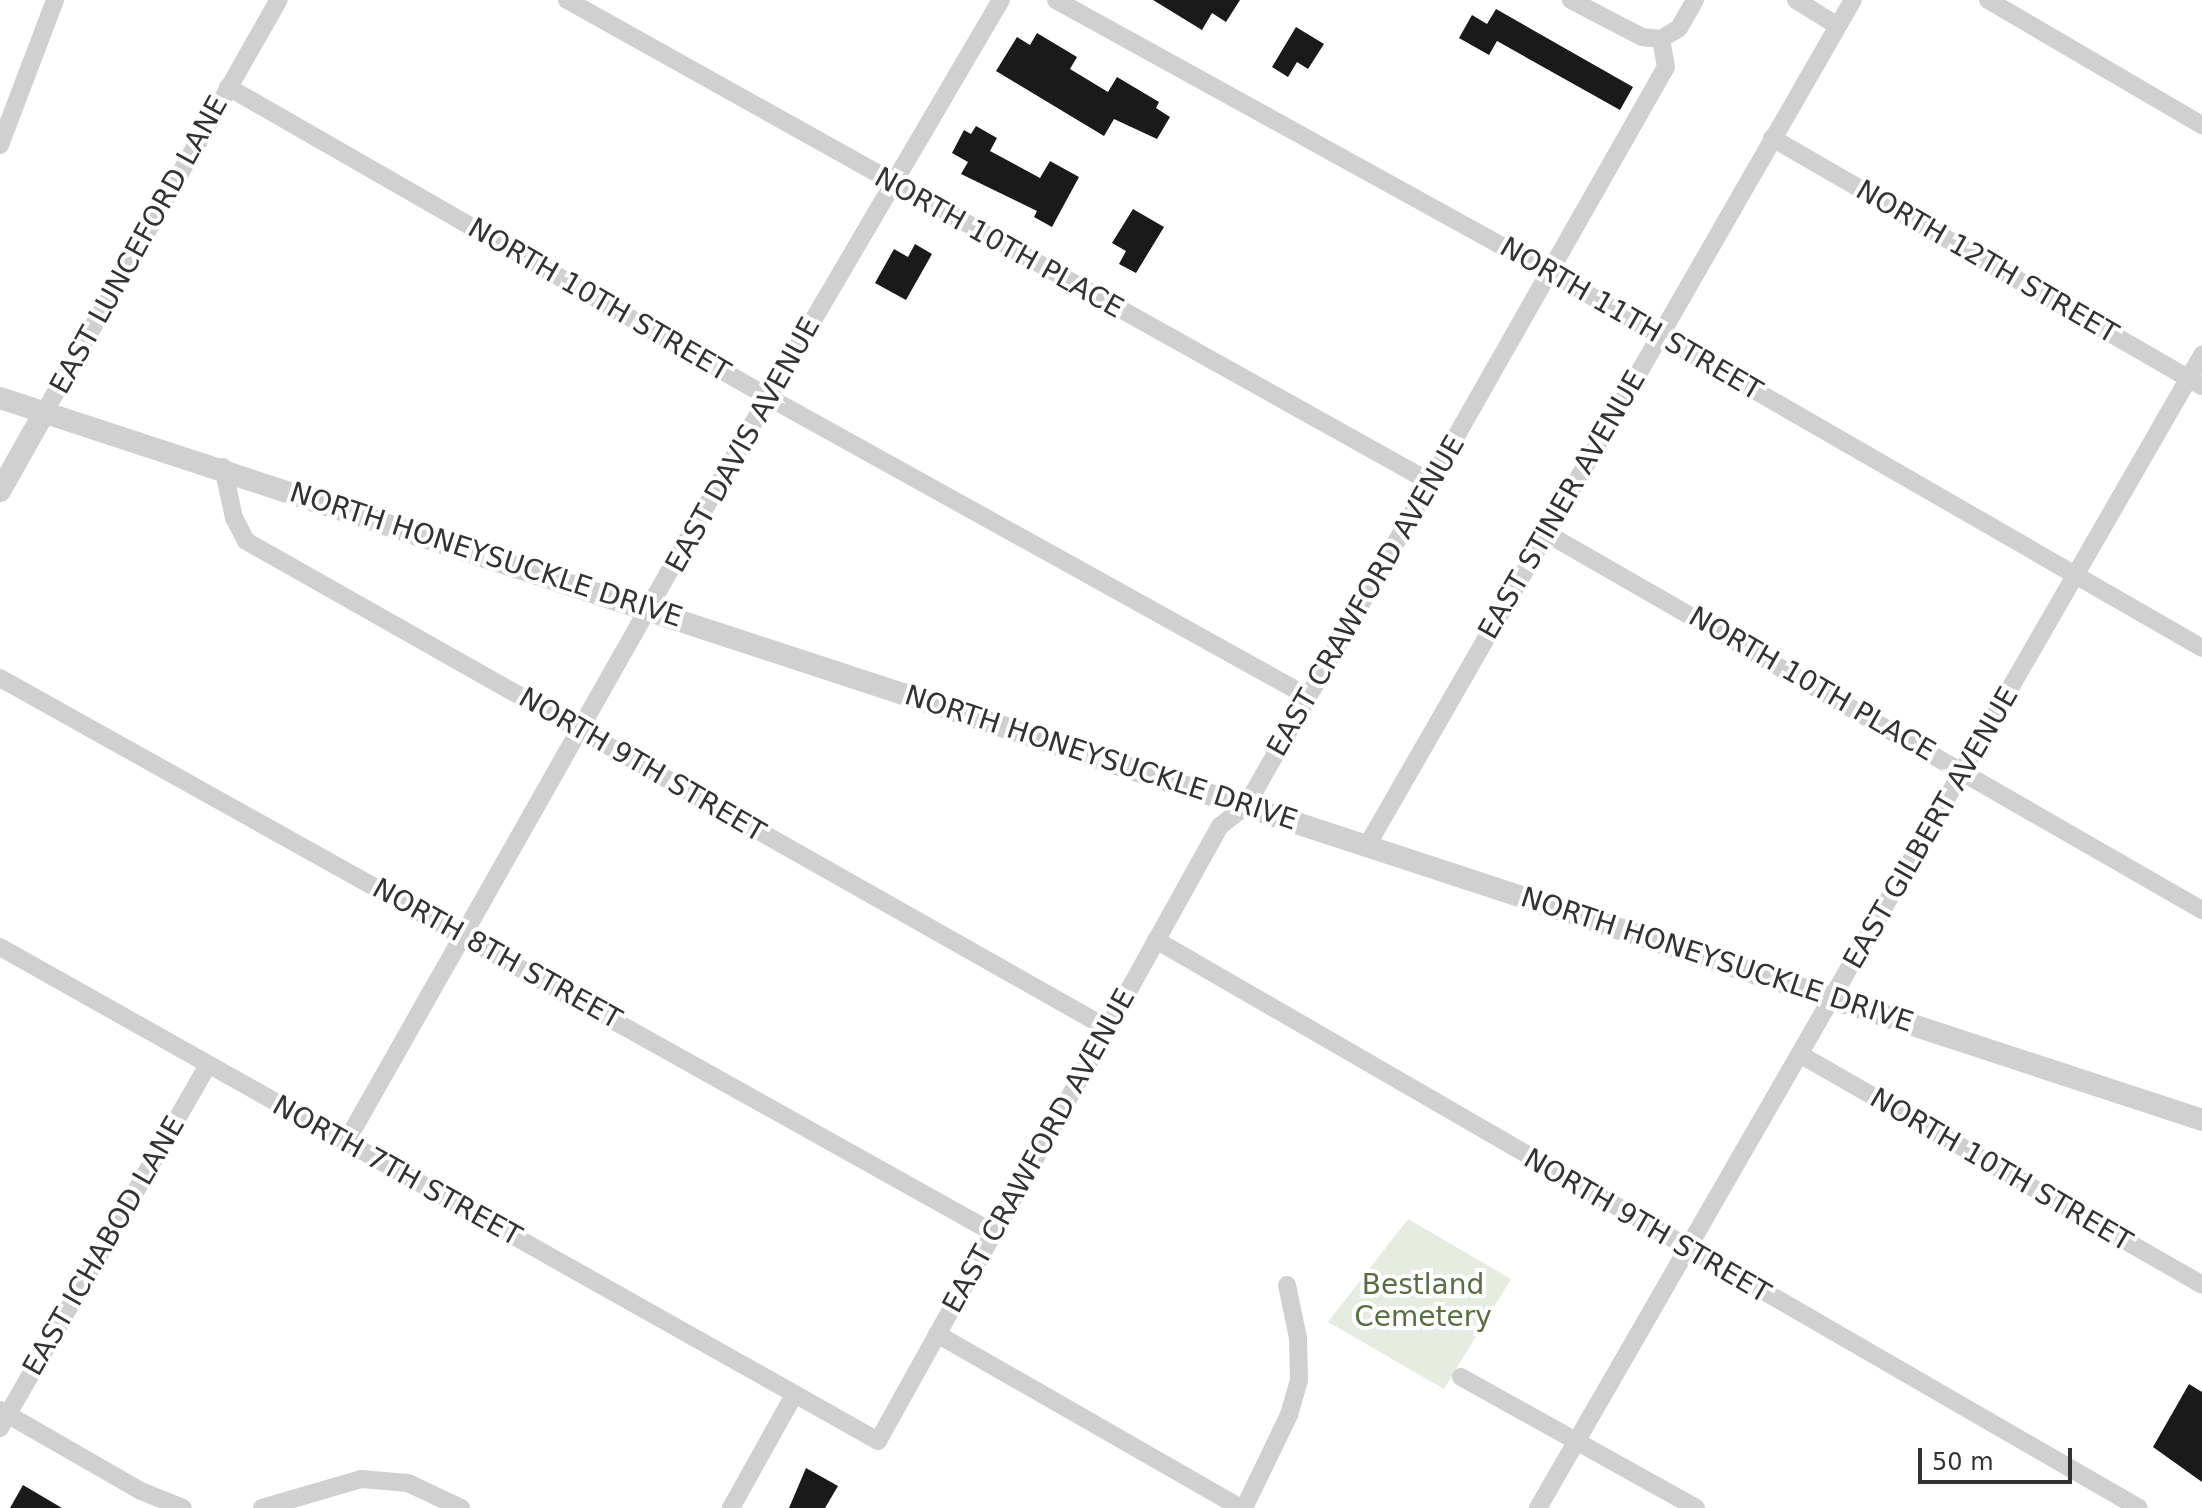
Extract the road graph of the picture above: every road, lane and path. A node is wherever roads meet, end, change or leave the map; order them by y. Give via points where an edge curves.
1 (55, 0) edge
2 (279, 0) edge
3 (567, 0) edge
4 (1001, 0) edge
5 (1056, 0) edge
6 (1571, 0) edge
7 (1695, 0) edge
8 (1796, 0) edge
9 (1853, 0) edge
10 (1988, 0) edge
11 (1838, 26) junction
12 (1661, 39) junction
13 (228, 87) junction
14 (2202, 125) edge
15 (1772, 138) junction
16 (0, 145) edge
17 (894, 185) junction
18 (1551, 273) junction
19 (1659, 334) junction
20 (2202, 355) edge
21 (2195, 382) edge
22 (768, 397) junction
23 (0, 398) edge
24 (44, 413) junction
25 (223, 467) junction
26 (1432, 483) junction
27 (0, 491) edge
28 (1546, 533) junction
29 (2076, 575) junction
30 (651, 609) junction
31 (2202, 648) edge
32 (0, 678) edge
33 (1307, 696) junction
34 (582, 731) junction
35 (1965, 770) junction
36 (1246, 806) junction
37 (1368, 844) junction
38 (2202, 910) edge
39 (464, 935) junction
40 (1156, 940) junction
41 (0, 947) edge
42 (1833, 999) junction
43 (1107, 1028) junction
44 (1801, 1055) junction
45 (208, 1065) junction
46 (2202, 1120) edge
47 (346, 1142) junction
48 (994, 1233) junction
49 (1689, 1251) junction
50 (1287, 1285) dead end
51 (2202, 1285) edge
52 (937, 1334) junction
53 (1461, 1377) dead end
54 (794, 1395) junction
55 (3, 1418) edge
56 (1577, 1441) junction
57 (183, 1508) edge
58 (262, 1508) edge
59 (461, 1508) edge
60 (731, 1508) edge
61 (1243, 1508) edge
62 (1538, 1508) edge
63 (1696, 1508) edge
64 (2139, 1508) edge

1 - 16 street
2 - 13 street, EAST LUNCEFORD LANE
3 - 17 street, NORTH 10TH PLACE
4 - 17 street, EAST DAVIS AVENUE
5 - 18 street, NORTH 11TH STREET
6 - 12 street via 1642,37
7 - 12 street via 1679,28
8 - 11 street
9 - 11 street, EAST STINER AVENUE
10 - 14 street
11 - 15 street, EAST STINER AVENUE
12 - 18 street, EAST CRAWFORD AVENUE via 1666,67
13 - 22 street, NORTH 10TH STREET
13 - 24 street, EAST LUNCEFORD LANE
15 - 19 street, EAST STINER AVENUE
15 - 21 street, NORTH 12TH STREET
17 - 22 street, EAST DAVIS AVENUE
17 - 26 street, NORTH 10TH PLACE
18 - 19 street, NORTH 11TH STREET
18 - 26 street, EAST CRAWFORD AVENUE
19 - 28 street, EAST STINER AVENUE
19 - 29 street, NORTH 11TH STREET
20 - 21 street, EAST GILBERT AVENUE
21 - 29 street, EAST GILBERT AVENUE
22 - 30 street, EAST DAVIS AVENUE
22 - 33 street, NORTH 10TH STREET
23 - 24 street, NORTH HONEYSUCKLE DRIVE
24 - 25 street, NORTH HONEYSUCKLE DRIVE
24 - 27 street, EAST LUNCEFORD LANE
25 - 30 street, NORTH HONEYSUCKLE DRIVE
25 - 34 street, NORTH 9TH STREET via 234,518 246,541
26 - 33 street, EAST CRAWFORD AVENUE
28 - 35 street, NORTH 10TH PLACE
28 - 37 street, EAST STINER AVENUE
29 - 31 street, NORTH 11TH STREET
29 - 35 street, EAST GILBERT AVENUE
30 - 34 street, EAST DAVIS AVENUE
30 - 36 street, NORTH HONEYSUCKLE DRIVE
32 - 39 street, NORTH 8TH STREET
33 - 36 street, EAST CRAWFORD AVENUE
34 - 39 street, EAST DAVIS AVENUE
34 - 43 street, NORTH 9TH STREET
35 - 38 street, NORTH 10TH PLACE
35 - 42 street, EAST GILBERT AVENUE
36 - 37 street, NORTH HONEYSUCKLE DRIVE
36 - 40 street, EAST CRAWFORD AVENUE via 1220,826
37 - 42 street, NORTH HONEYSUCKLE DRIVE
39 - 47 street, EAST DAVIS AVENUE
39 - 48 street, NORTH 8TH STREET
40 - 43 street, EAST CRAWFORD AVENUE
40 - 49 street, NORTH 9TH STREET
41 - 45 street, NORTH 7TH STREET
42 - 44 street, EAST GILBERT AVENUE
42 - 46 street, NORTH HONEYSUCKLE DRIVE
43 - 48 street, EAST CRAWFORD AVENUE
44 - 49 street, EAST GILBERT AVENUE
44 - 51 street, NORTH 10TH STREET
45 - 47 street, NORTH 7TH STREET
45 - 55 street, EAST ICHABOD LANE
47 - 54 street, NORTH 7TH STREET
48 - 52 street, EAST CRAWFORD AVENUE
49 - 56 street, EAST GILBERT AVENUE
49 - 64 street, NORTH 9TH STREET
50 - 61 street via 1298,1338 1299,1379 1289,1415
52 - 54 street, EAST CRAWFORD AVENUE via 878,1441
52 - 61 street
53 - 56 street
54 - 60 street
55 - 57 street
56 - 62 street, EAST GILBERT AVENUE
56 - 63 street
58 - 59 street via 361,1479 408,1483

